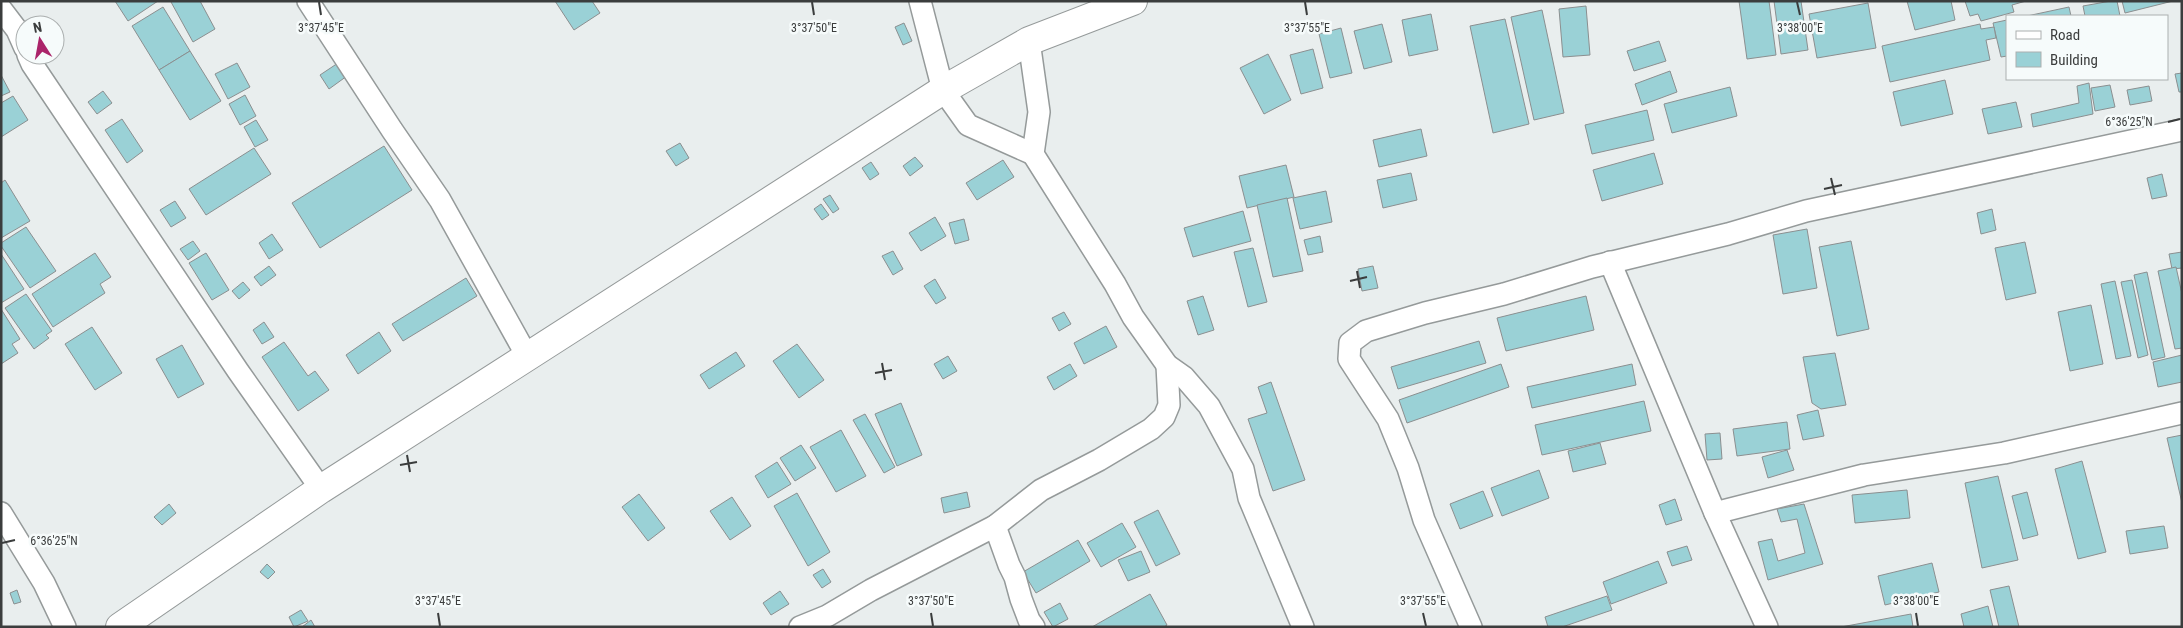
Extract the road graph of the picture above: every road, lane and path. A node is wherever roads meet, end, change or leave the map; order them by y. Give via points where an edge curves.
1 (308, 1) edge
2 (920, 1) edge
3 (1133, 1) edge
4 (1, 9) edge
5 (15, 27) edge
6 (1029, 41) junction
7 (33, 65) edge
8 (942, 90) junction
9 (2182, 130) edge
10 (1033, 154) junction
11 (1610, 262) junction
12 (527, 356) junction
13 (1167, 365) junction
14 (2182, 414) edge
15 (321, 489) junction
16 (1715, 512) junction
17 (1, 513) edge
18 (995, 526) junction
19 (65, 627) edge
20 (120, 627) edge
21 (800, 627) edge
22 (1034, 627) edge
23 (1303, 627) edge
24 (1471, 627) edge
25 (1767, 627) edge

1 - 12 street via 440,200
2 - 8 street
3 - 6 main road
4 - 5 street
6 - 8 main road
6 - 10 street via 1039,112
7 - 15 street
8 - 10 street via 968,125
8 - 12 main road
9 - 11 street via 1806,211 1728,234
10 - 13 street via 1133,317
11 - 16 street
11 - 24 street via 1504,294 1425,312 1366,331 1350,343 1349,358 1388,419 1424,520
12 - 15 main road
13 - 18 street via 1169,405 1164,417 1151,429 1099,460 1041,490
13 - 23 street via 1184,377 1209,406 1232,448 1259,525
14 - 16 street via 2004,453 1864,475
15 - 20 main road
16 - 25 street
17 - 19 street via 44,583
18 - 21 street
18 - 22 street

